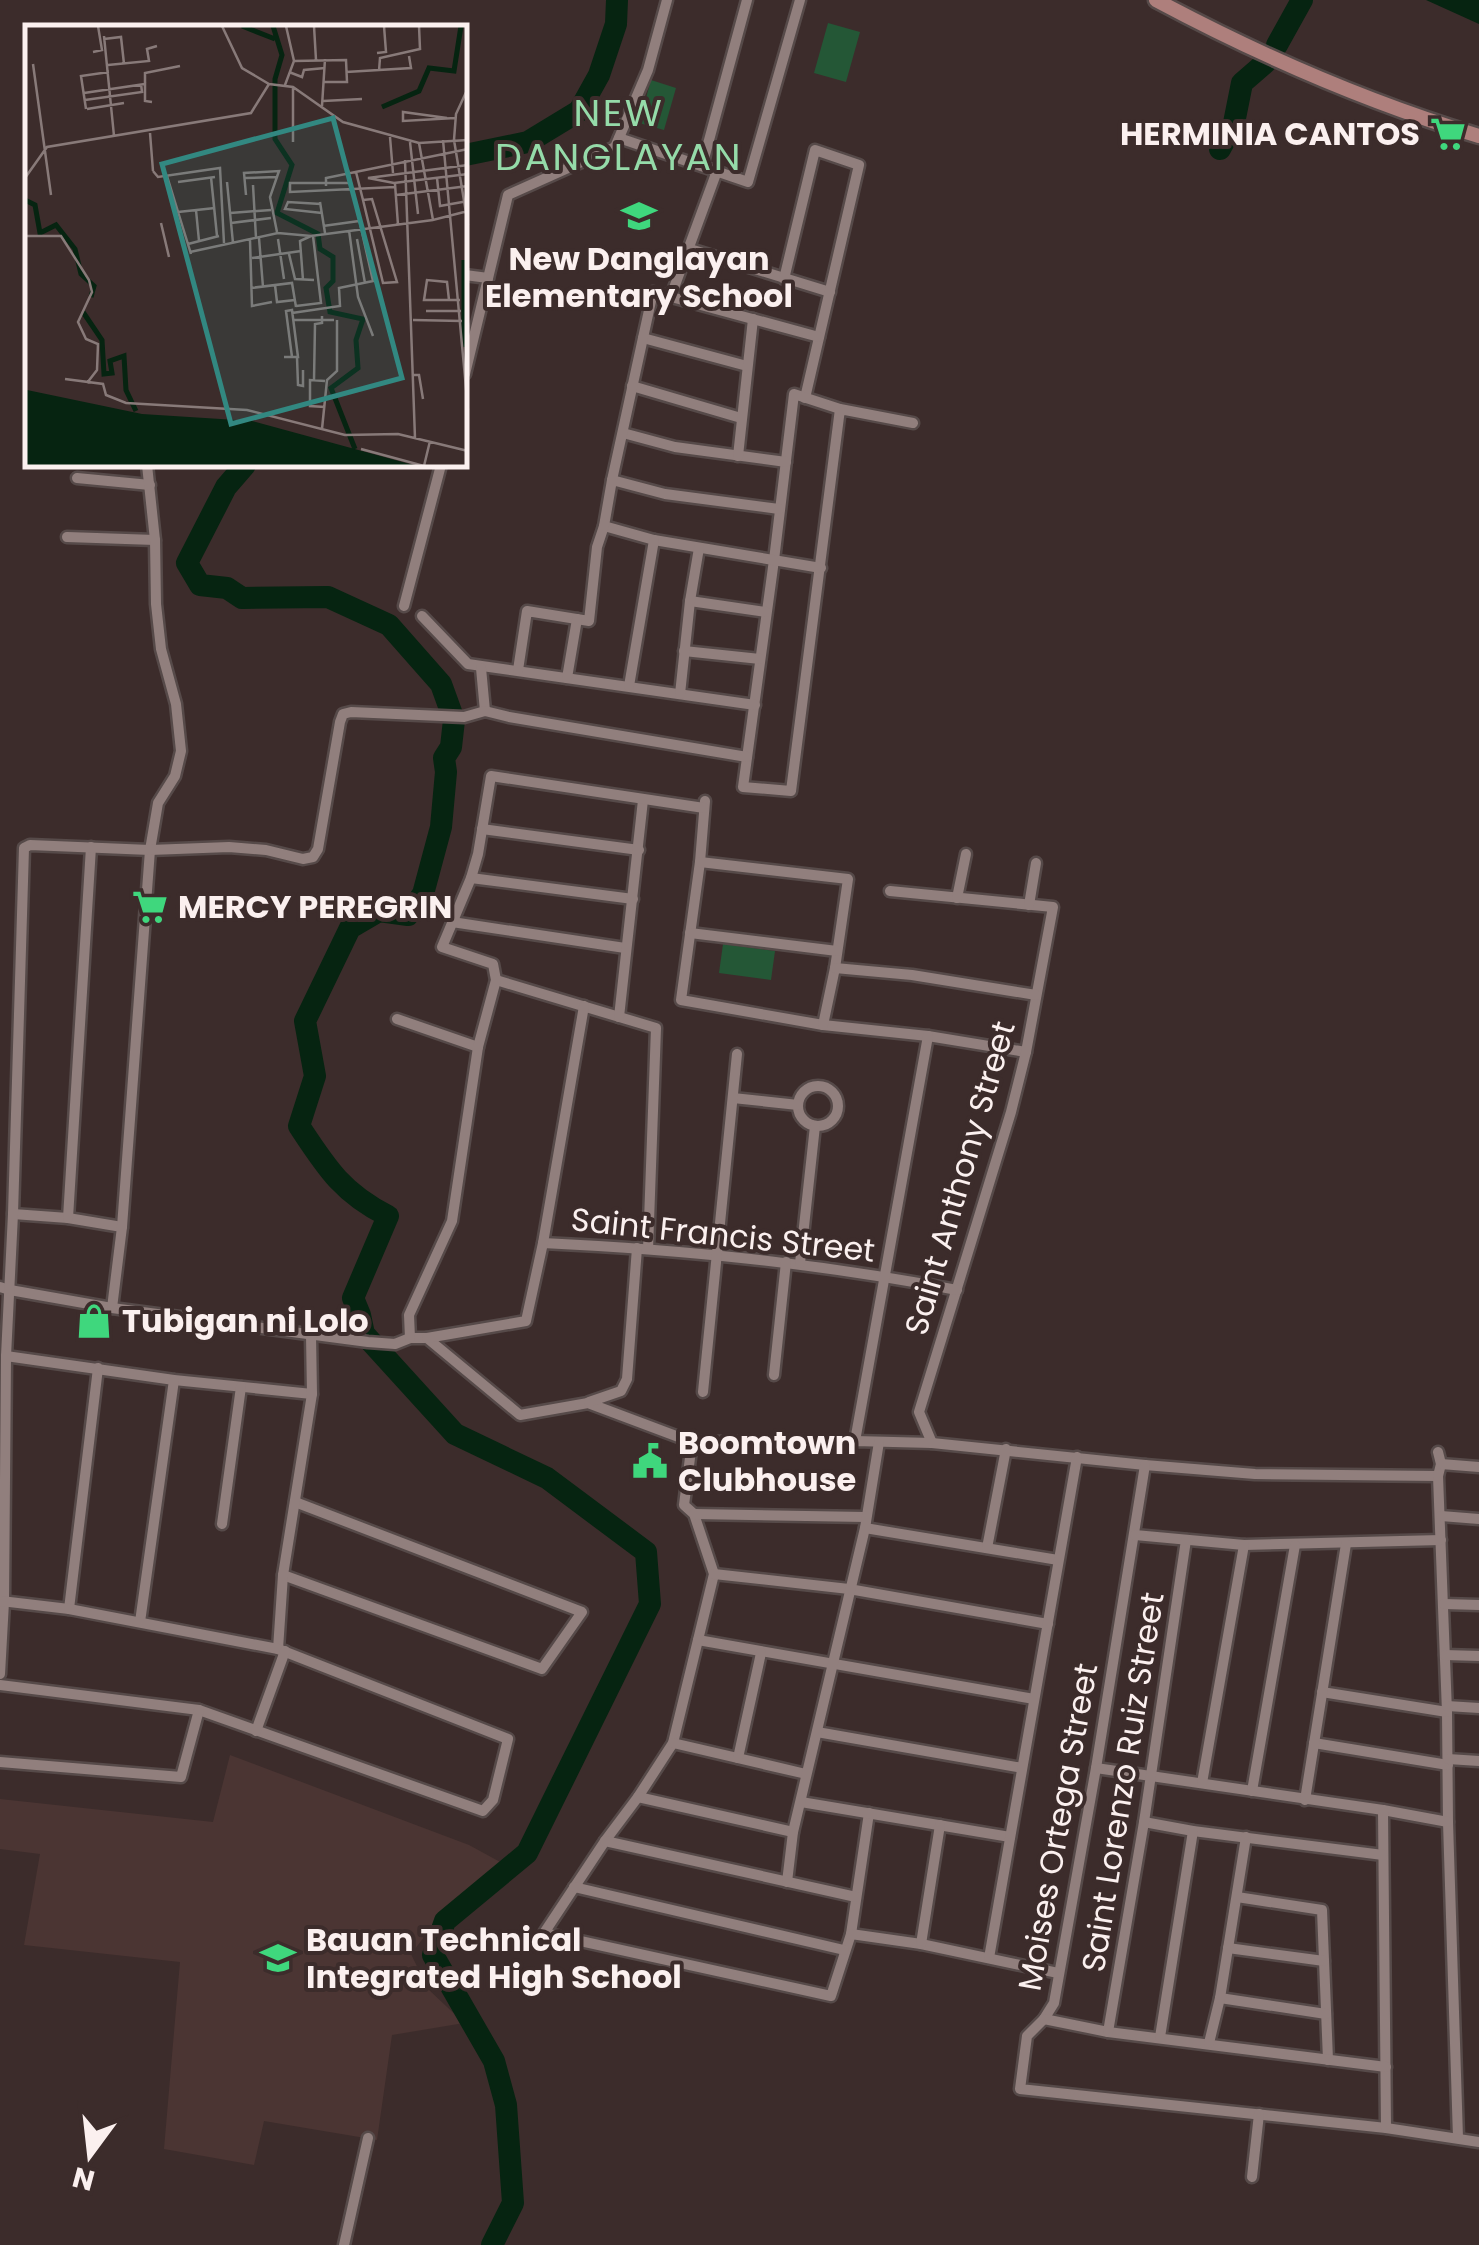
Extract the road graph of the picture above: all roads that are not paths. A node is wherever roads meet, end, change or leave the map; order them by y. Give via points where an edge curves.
1 (667, 0) edge
2 (747, 0) edge
3 (800, 0) edge
4 (1156, 0) edge
5 (1479, 136) edge
6 (620, 138) junction
7 (702, 166) junction
8 (717, 171) junction
9 (690, 249) junction
10 (468, 275) edge
11 (488, 278) junction
12 (784, 279) junction
13 (830, 292) junction
14 (671, 296) junction
15 (753, 319) junction
16 (819, 337) junction
17 (643, 338) junction
18 (468, 361) edge
19 (748, 366) junction
20 (632, 386) junction
21 (804, 398) junction
22 (840, 409) junction
23 (742, 418) junction
24 (913, 423) dead end
25 (623, 433) junction
26 (738, 456) junction
27 (786, 462) junction
28 (148, 468) edge
29 (440, 468) edge
30 (77, 478) dead end
31 (612, 480) junction
32 (150, 485) junction
33 (779, 508) junction
34 (604, 526) junction
35 (67, 537) dead end
36 (155, 540) junction
37 (654, 540) junction
38 (699, 548) junction
39 (774, 560) junction
40 (821, 568) junction
41 (690, 601) junction
42 (404, 606) dead end
43 (766, 612) junction
44 (422, 616) dead end
45 (577, 618) junction
46 (684, 651) junction
47 (760, 659) junction
48 (480, 668) junction
49 (518, 670) junction
50 (567, 678) junction
51 (629, 686) junction
52 (680, 694) junction
53 (755, 705) junction
54 (485, 710) junction
55 (747, 757) junction
56 (643, 800) junction
57 (482, 828) junction
58 (91, 847) junction
59 (150, 850) junction
60 (639, 850) junction
61 (966, 854) dead end
62 (700, 862) junction
63 (1036, 863) dead end
64 (471, 878) junction
65 (890, 891) dead end
66 (957, 898) junction
67 (632, 899) junction
68 (1029, 905) junction
69 (452, 922) junction
70 (690, 933) junction
71 (626, 948) junction
72 (837, 951) junction
73 (835, 968) junction
74 (496, 980) junction
75 (1036, 995) junction
76 (584, 1006) junction
77 (619, 1017) junction
78 (396, 1019) dead end
79 (823, 1025) junction
80 (928, 1036) junction
81 (478, 1047) junction
82 (1026, 1052) junction
83 (736, 1054) dead end
84 (732, 1098) junction
85 (798, 1104) junction
86 (815, 1126) junction
87 (13, 1214) junction
88 (68, 1218) junction
89 (122, 1227) junction
90 (543, 1244) junction
91 (642, 1248) junction
92 (718, 1254) junction
93 (786, 1262) junction
94 (800, 1263) junction
95 (885, 1276) junction
96 (5, 1289) edge
97 (957, 1290) junction
98 (112, 1308) junction
99 (311, 1335) junction
100 (410, 1338) junction
101 (427, 1338) junction
102 (6, 1356) junction
103 (98, 1368) junction
104 (774, 1375) dead end
105 (174, 1380) junction
106 (242, 1387) junction
107 (703, 1392) dead end
108 (312, 1394) junction
109 (588, 1403) junction
110 (855, 1441) junction
111 (692, 1442) junction
112 (879, 1442) junction
113 (932, 1443) junction
114 (1006, 1449) junction
115 (1077, 1456) junction
116 (1145, 1465) junction
117 (1479, 1467) edge
118 (1438, 1476) junction
119 (295, 1502) junction
120 (694, 1514) junction
121 (1440, 1516) junction
122 (1479, 1519) edge
123 (865, 1522) junction
124 (222, 1524) dead end
125 (1135, 1535) junction
126 (1186, 1540) junction
127 (1441, 1540) junction
128 (1346, 1544) junction
129 (1244, 1545) junction
130 (1295, 1545) junction
131 (988, 1548) junction
132 (1058, 1560) junction
133 (714, 1574) junction
134 (282, 1575) junction
135 (849, 1590) junction
136 (2, 1602) edge
137 (1444, 1604) junction
138 (1479, 1605) edge
139 (69, 1609) junction
140 (140, 1622) junction
141 (1048, 1624) junction
142 (698, 1640) junction
143 (282, 1650) junction
144 (761, 1653) junction
145 (1445, 1654) junction
146 (1479, 1656) edge
147 (831, 1664) junction
148 (0, 1674) edge
149 (0, 1685) edge
150 (1322, 1692) junction
151 (1034, 1699) junction
152 (1479, 1708) edge
153 (1447, 1709) junction
154 (199, 1710) junction
155 (256, 1732) junction
156 (817, 1732) junction
157 (672, 1743) junction
158 (1314, 1743) junction
159 (738, 1758) junction
160 (1479, 1761) edge
161 (0, 1762) edge
162 (1448, 1762) junction
163 (1022, 1768) junction
164 (1096, 1768) junction
165 (806, 1774) junction
166 (1150, 1776) junction
167 (1202, 1783) junction
168 (1252, 1791) junction
169 (638, 1796) junction
170 (1304, 1800) junction
171 (801, 1802) junction
172 (1383, 1810) junction
173 (869, 1814) junction
174 (1144, 1822) junction
175 (1448, 1822) junction
176 (940, 1825) junction
177 (1192, 1831) junction
178 (792, 1832) junction
179 (1010, 1837) junction
180 (1246, 1838) junction
181 (604, 1841) junction
182 (1383, 1855) junction
183 (787, 1882) junction
184 (574, 1887) junction
185 (1237, 1897) junction
186 (856, 1898) junction
187 (851, 1934) junction
188 (921, 1944) junction
189 (1228, 1948) junction
190 (844, 1950) junction
191 (989, 1958) junction
192 (1324, 1961) junction
193 (1058, 1973) junction
194 (1220, 1998) junction
195 (1326, 2014) junction
196 (1044, 2019) junction
197 (1108, 2032) junction
198 (1160, 2037) junction
199 (1209, 2044) junction
200 (1328, 2060) junction
201 (1386, 2067) junction
202 (1259, 2114) junction
203 (1386, 2128) junction
204 (368, 2138) dead end
205 (1458, 2138) junction
206 (1479, 2142) edge
207 (1252, 2176) dead end
208 (344, 2245) edge

1 - 6 street
2 - 7 street
3 - 8 street via 748,182
4 - 5 street via 1324,79
6 - 7 street
6 - 11 street via 508,195
7 - 8 street
8 - 9 street
9 - 12 street
9 - 14 street
10 - 11 street
11 - 18 street
12 - 13 street
12 - 13 street via 815,150 859,165
13 - 16 street
14 - 15 street
14 - 17 street via 653,292
15 - 16 street
15 - 19 street
16 - 21 street
17 - 19 street
17 - 20 street
19 - 23 street
20 - 23 street
20 - 25 street
21 - 22 street
21 - 27 street via 794,394
22 - 24 street
22 - 40 street
23 - 26 street
25 - 26 street
25 - 31 street
26 - 27 street
27 - 33 street
28 - 32 street
29 - 42 street
30 - 32 street
31 - 33 street via 665,494
31 - 34 street
32 - 36 street
33 - 39 street
34 - 37 street
34 - 45 street via 590,621
35 - 36 street
36 - 59 street via 160,649 176,704 180,750 176,776 158,804
37 - 38 street
37 - 51 street
38 - 39 street
38 - 41 street
39 - 40 street
39 - 43 street
40 - 55 street via 792,791 742,787
41 - 43 street
41 - 46 street
43 - 47 street
44 - 48 street via 468,664
45 - 49 street via 526,611
45 - 50 street
46 - 47 street
46 - 52 street
47 - 53 street
48 - 49 street
48 - 54 street
49 - 50 street
50 - 51 street
51 - 52 street
52 - 53 street
53 - 55 street
54 - 55 street
54 - 59 street via 464,717 343,714 314,857 229,847
56 - 57 street via 491,776
56 - 60 street
56 - 62 street via 705,804
57 - 60 street
57 - 64 street
58 - 59 street
58 - 87 street via 24,848
58 - 88 street
59 - 89 street
60 - 67 street
61 - 66 street
62 - 70 street
62 - 72 street via 848,880
63 - 68 street
64 - 67 street
64 - 69 street
65 - 66 street
66 - 68 street
67 - 71 street
68 - 75 street, Saint Anthony Street via 1053,907
69 - 71 street
69 - 74 street via 442,947 493,964
70 - 72 street
70 - 79 street via 681,1000
71 - 77 street
72 - 73 street
73 - 75 street
73 - 79 street
74 - 76 street
74 - 81 street
75 - 82 street, Saint Anthony Street
76 - 77 street
76 - 90 street
77 - 91 street via 656,1028
78 - 81 street
79 - 80 street
80 - 82 street
80 - 95 street
81 - 100 street via 452,1222 409,1315
82 - 97 street, Saint Anthony Street
83 - 84 street
84 - 85 street
84 - 92 street
85 - 86 street via 802,1118
85 - 86 street via 812,1087 834,1094 835,1116
86 - 94 street
87 - 88 street
87 - 96 street
88 - 89 street
89 - 98 street
90 - 91 street, Saint Francis Street
90 - 101 street via 526,1321
91 - 92 street, Saint Francis Street
91 - 109 street via 627,1379 621,1392
92 - 93 street, Saint Francis Street
92 - 107 street
93 - 94 street, Saint Francis Street
93 - 104 street
94 - 95 street, Saint Francis Street
95 - 97 street, Saint Francis Street
95 - 110 street
96 - 98 street
96 - 102 street
97 - 113 street, Saint Anthony Street via 918,1412
98 - 99 street
99 - 100 street via 395,1344
99 - 108 street
100 - 101 street
101 - 109 street via 520,1416
102 - 103 street
102 - 136 street
103 - 105 street
103 - 139 street
105 - 106 street
105 - 140 street
106 - 108 street
106 - 124 street
108 - 119 street
109 - 111 street
110 - 111 street
110 - 112 street
111 - 120 street via 684,1505
112 - 113 street
112 - 123 street
113 - 114 street
114 - 115 street
114 - 131 street
115 - 116 street
115 - 132 street
116 - 118 street
116 - 125 street, Moises Ortega Street
117 - 118 street via 1440,1458
118 - 121 street
119 - 134 street
119 - 134 street via 582,1612 542,1668
120 - 123 street
120 - 133 street
121 - 122 street
121 - 127 street
123 - 131 street
123 - 135 street
125 - 126 street
125 - 164 street, Moises Ortega Street
126 - 129 street
126 - 166 street, Saint Lorenzo Ruiz Street
127 - 128 street
127 - 137 street
128 - 130 street
128 - 150 street
129 - 130 street
129 - 167 street
130 - 168 street
131 - 132 street
132 - 141 street
133 - 135 street
133 - 142 street
134 - 143 street
135 - 141 street
135 - 147 street
136 - 139 street
136 - 148 street
137 - 138 street
137 - 145 street
139 - 140 street
140 - 143 street
141 - 151 street
142 - 144 street
142 - 157 street
143 - 155 street
143 - 155 street via 508,1740 493,1800 482,1811
144 - 147 street
144 - 159 street
145 - 146 street
145 - 153 street
147 - 151 street
147 - 156 street
149 - 154 street
150 - 153 street
150 - 158 street
151 - 163 street
152 - 153 street
153 - 162 street
154 - 155 street
154 - 161 street via 181,1777
156 - 163 street
156 - 165 street
157 - 159 street
157 - 169 street
158 - 162 street
158 - 170 street
159 - 165 street
160 - 162 street
162 - 175 street
163 - 179 street
164 - 166 street
164 - 193 street, Moises Ortega Street
165 - 171 street
166 - 167 street
166 - 174 street, Saint Lorenzo Ruiz Street
167 - 168 street
168 - 170 street
169 - 178 street
169 - 181 street
170 - 172 street
171 - 173 street
171 - 178 street
172 - 175 street
172 - 182 street
173 - 176 street
173 - 186 street
174 - 177 street
174 - 197 street, Saint Lorenzo Ruiz Street
175 - 205 street
176 - 179 street
176 - 188 street
177 - 180 street
177 - 198 street
178 - 183 street
179 - 191 street
180 - 182 street
180 - 185 street
181 - 183 street
181 - 184 street
182 - 201 street
183 - 186 street
184 - 190 street
184 - 190 street via 544,1932 831,1996
185 - 189 street
185 - 192 street via 1322,1910
186 - 187 street
187 - 188 street
187 - 190 street
188 - 191 street
189 - 192 street
189 - 194 street
191 - 193 street
192 - 195 street
193 - 196 street, Moises Ortega Street
194 - 195 street
194 - 199 street
195 - 200 street
196 - 197 street
196 - 202 street, Moises Ortega Street via 1027,2036 1020,2088
197 - 198 street
198 - 199 street
199 - 200 street
200 - 201 street
201 - 203 street
202 - 203 street, Moises Ortega Street
202 - 207 street
203 - 205 street, Moises Ortega Street
204 - 208 street
205 - 206 street, Moises Ortega Street

